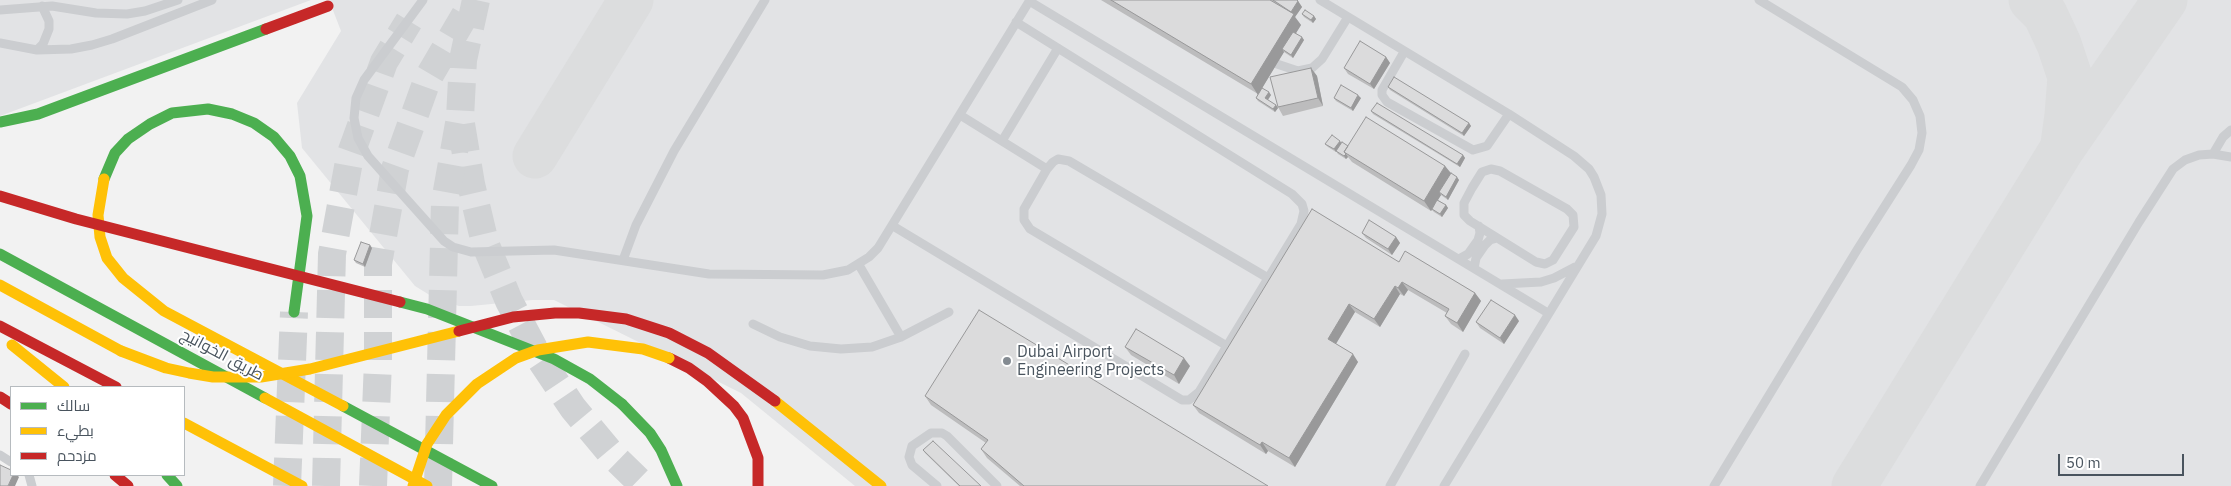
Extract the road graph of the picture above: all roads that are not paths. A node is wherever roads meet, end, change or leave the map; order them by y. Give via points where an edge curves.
1 (178, 0) edge
2 (212, 0) edge
3 (423, 0) edge
4 (765, 0) edge
5 (1320, 0) edge
6 (1759, 0) edge
7 (1029, 1) edge
8 (42, 6) junction
9 (328, 6) dead end
10 (0, 10) edge
11 (1348, 17) junction
12 (1016, 22) junction
13 (0, 44) edge
14 (1058, 48) junction
15 (37, 50) junction
16 (1404, 52) junction
17 (1278, 64) dead end
18 (1509, 114) junction
19 (960, 115) junction
20 (0, 122) edge
21 (2231, 130) edge
22 (1002, 141) junction
23 (2213, 154) junction
24 (2230, 157) edge
25 (1047, 169) junction
26 (0, 196) edge
27 (893, 226) junction
28 (1479, 226) junction
29 (1497, 238) junction
30 (0, 254) edge
31 (1458, 259) junction
32 (624, 260) junction
33 (859, 265) junction
34 (1578, 265) junction
35 (1474, 268) junction
36 (1268, 278) junction
37 (1500, 284) junction
38 (0, 286) edge
39 (294, 312) tunnel mouth
40 (950, 312) dead end
41 (1548, 313) junction
42 (753, 324) dead end
43 (0, 326) edge
44 (0, 334) edge
45 (901, 337) junction
46 (1227, 346) junction
47 (1465, 354) dead end
48 (63, 386) edge
49 (114, 386) edge
50 (185, 424) edge
51 (116, 476) edge
52 (168, 476) edge
53 (128, 486) edge
54 (176, 486) edge
55 (302, 486) edge
56 (413, 486) edge
57 (427, 486) edge
58 (492, 486) edge
59 (678, 486) edge
60 (758, 486) edge
61 (882, 486) edge
62 (937, 486) edge
63 (997, 486) edge
64 (1390, 486) edge
65 (1444, 486) edge
66 (1714, 486) edge
67 (1980, 486) edge

1 - 8 lane via 145,11 111,14
2 - 15 lane via 98,43 71,49
3 - 32 lane via 359,88 354,118 358,138 368,156 436,235 453,247 480,253 554,250
4 - 32 lane via 674,151 636,225
5 - 11 lane
6 - 66 lane via 1902,87 1920,116 1922,133 1919,150 1911,165
7 - 12 lane
7 - 31 lane
8 - 10 lane
8 - 15 lane via 49,29
9 - 20 main road via 38,114
11 - 16 lane
11 - 17 lane via 1322,59 1312,68 1298,71
12 - 14 lane
12 - 19 lane
13 - 15 lane
14 - 22 lane
14 - 36 lane via 1298,198 1304,211 1301,224
16 - 18 lane
16 - 18 lane via 1382,90 1387,102 1473,150 1487,146
18 - 34 lane via 1581,162 1599,186 1602,204 1600,225
19 - 22 lane
19 - 27 lane
21 - 23 lane via 2217,144
22 - 25 lane
23 - 24 lane
23 - 67 lane via 2185,160 2164,181
25 - 36 lane via 1058,159 1069,161
25 - 46 lane via 1024,209 1024,220 1030,229
26 - 59 main road, bridge via 76,219 427,309 524,346 572,368 607,390 654,439
27 - 33 lane via 878,248
27 - 46 lane via 1182,400 1189,400 1199,392
28 - 29 lane
28 - 29 lane via 1467,219 1463,207 1479,176 1491,169 1567,209 1574,219 1572,231 1556,257 1545,264 1536,262
28 - 31 lane via 1478,240 1468,254
29 - 35 lane via 1485,245 1476,258
30 - 57 main road, طريق الخوانيج
31 - 35 lane
32 - 33 lane via 709,274 836,274
33 - 45 lane
34 - 37 lane via 1541,282
34 - 41 lane
35 - 37 lane
36 - 46 lane
37 - 41 lane
38 - 61 main road, bridge via 121,351 166,368 213,376 261,376 310,369 513,317 555,313 602,315 649,325 689,342 726,365
39 - 58 main road via 307,216 300,176 290,156 274,137 254,122 208,109 172,113 128,139 106,170 98,215 100,237 107,258 123,278 164,311
40 - 45 lane
41 - 65 lane
42 - 45 lane via 810,346 841,350 872,347
43 - 49 main road
44 - 48 main road
47 - 64 lane
50 - 55 main road
51 - 53 main road
52 - 54 main road
56 - 60 main road, bridge via 427,444 446,414 477,384 516,358 538,350 588,342 643,349 669,358 708,381 734,406 751,436 758,458
62 - 63 lane via 912,465 909,457 912,446 931,433 947,436

